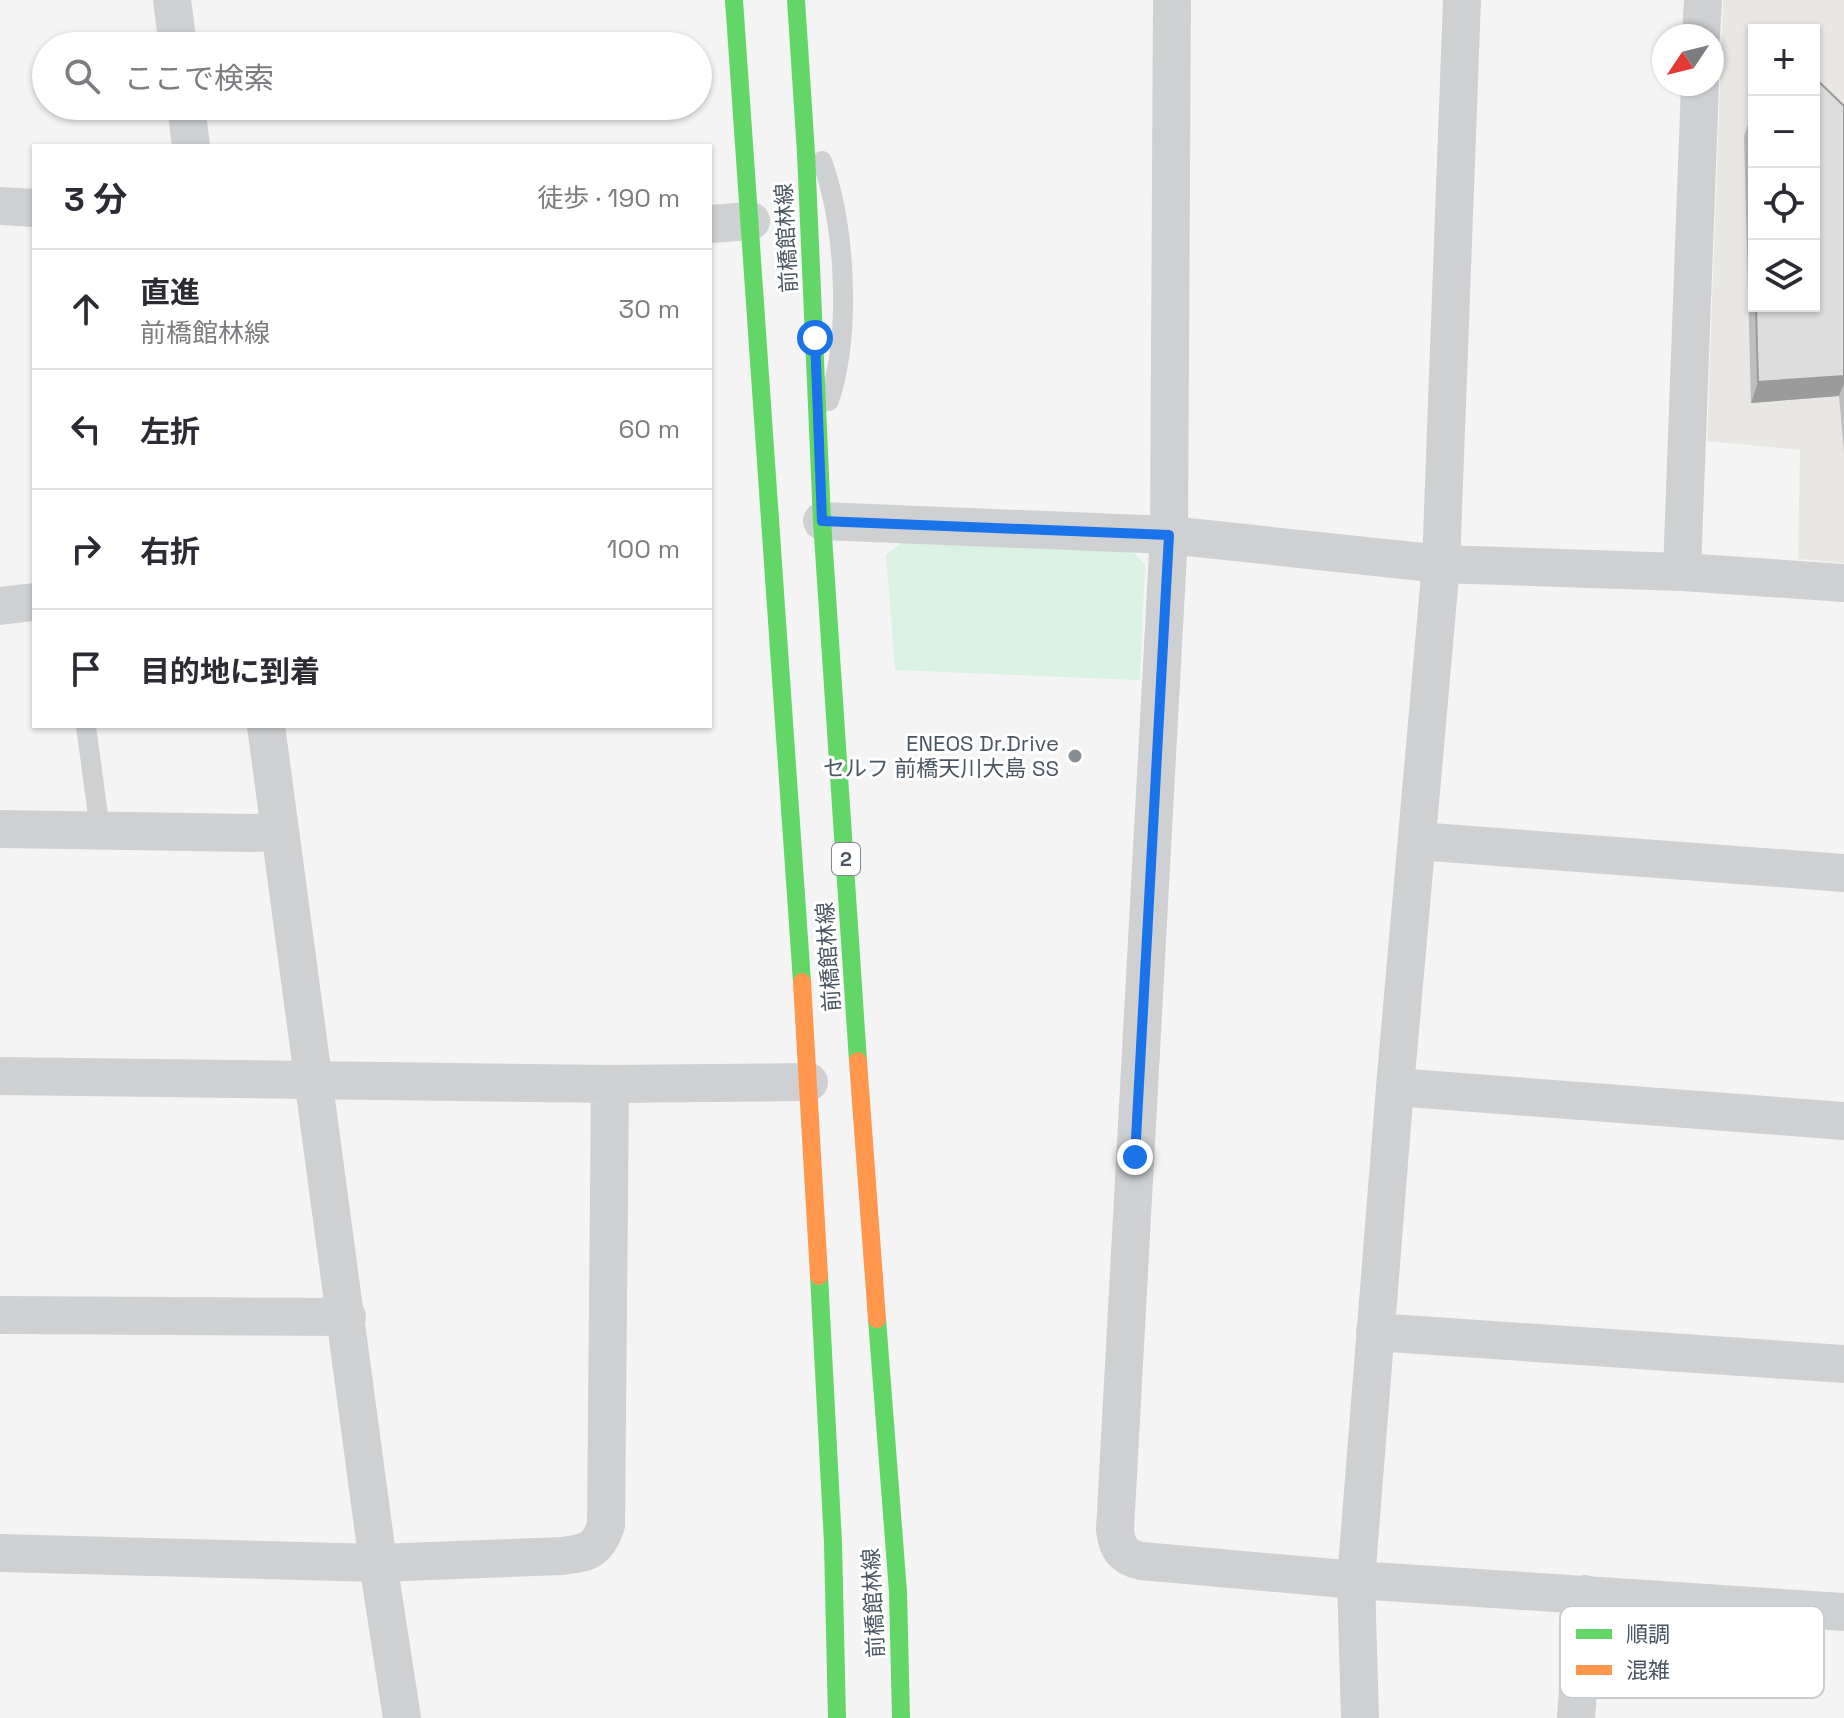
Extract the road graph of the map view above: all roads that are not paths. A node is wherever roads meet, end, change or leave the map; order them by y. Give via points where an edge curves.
1 (172, 0) edge
2 (734, 0) edge
3 (796, 0) edge
4 (1172, 0) edge
5 (1462, 0) edge
6 (1703, 0) edge
7 (1702, 24) edge
8 (176, 32) edge
9 (1700, 96) edge
10 (803, 105) junction
11 (188, 120) edge
12 (191, 144) edge
13 (0, 206) edge
14 (32, 208) edge
15 (751, 221) junction
16 (712, 224) edge
17 (820, 430) junction
18 (822, 521) junction
19 (1169, 535) junction
20 (1441, 564) junction
21 (1682, 572) junction
22 (1844, 583) edge
23 (32, 602) edge
24 (0, 606) edge
25 (86, 728) edge
26 (266, 728) edge
27 (0, 829) edge
28 (100, 830) junction
29 (280, 831) junction
30 (1418, 841) junction
31 (1844, 873) edge
32 (0, 1076) edge
33 (315, 1079) junction
34 (809, 1082) junction
35 (610, 1084) junction
36 (1395, 1087) junction
37 (1844, 1121) edge
38 (0, 1315) edge
39 (347, 1317) junction
40 (1375, 1332) junction
41 (1844, 1364) edge
42 (0, 1553) edge
43 (378, 1563) junction
44 (1356, 1580) junction
45 (1585, 1594) junction
46 (1584, 1606) edge
47 (1758, 1606) edge
48 (1824, 1611) edge
49 (1844, 1612) edge
50 (1577, 1698) edge
51 (402, 1718) edge
52 (837, 1718) edge
53 (901, 1718) edge
54 (1360, 1718) edge
55 (1576, 1718) edge

1 - 8 street
2 - 15 main road, 前橋館林線
3 - 10 main road, 前橋館林線 / 2
4 - 19 street
5 - 20 street
6 - 7 street
9 - 21 street
10 - 17 main road, 前橋館林線 / 2
10 - 17 lane via 839,229 843,321 838,373
11 - 12 street
13 - 14 street
15 - 16 street
15 - 34 main road, 前橋館林線
17 - 18 main road, 前橋館林線 / 2
18 - 19 street
18 - 53 main road, 前橋館林線 / 2 via 898,1592
19 - 20 street
19 - 44 street via 1116,1541 1125,1555 1141,1561
20 - 21 street
20 - 30 street
21 - 22 street
23 - 24 street
25 - 28 lane
26 - 29 street
27 - 28 street
28 - 29 street
29 - 33 street
30 - 31 street
30 - 36 street
32 - 33 street
33 - 35 street
33 - 39 street
34 - 35 street
34 - 52 main road, 前橋館林線
35 - 43 street via 606,1525 601,1540 591,1550 562,1556
36 - 37 street
36 - 40 street
38 - 39 street
39 - 43 street
40 - 41 street
40 - 44 street
42 - 43 street
43 - 51 street
44 - 45 street
44 - 54 street
45 - 46 street
45 - 47 street
48 - 49 street
50 - 55 street

